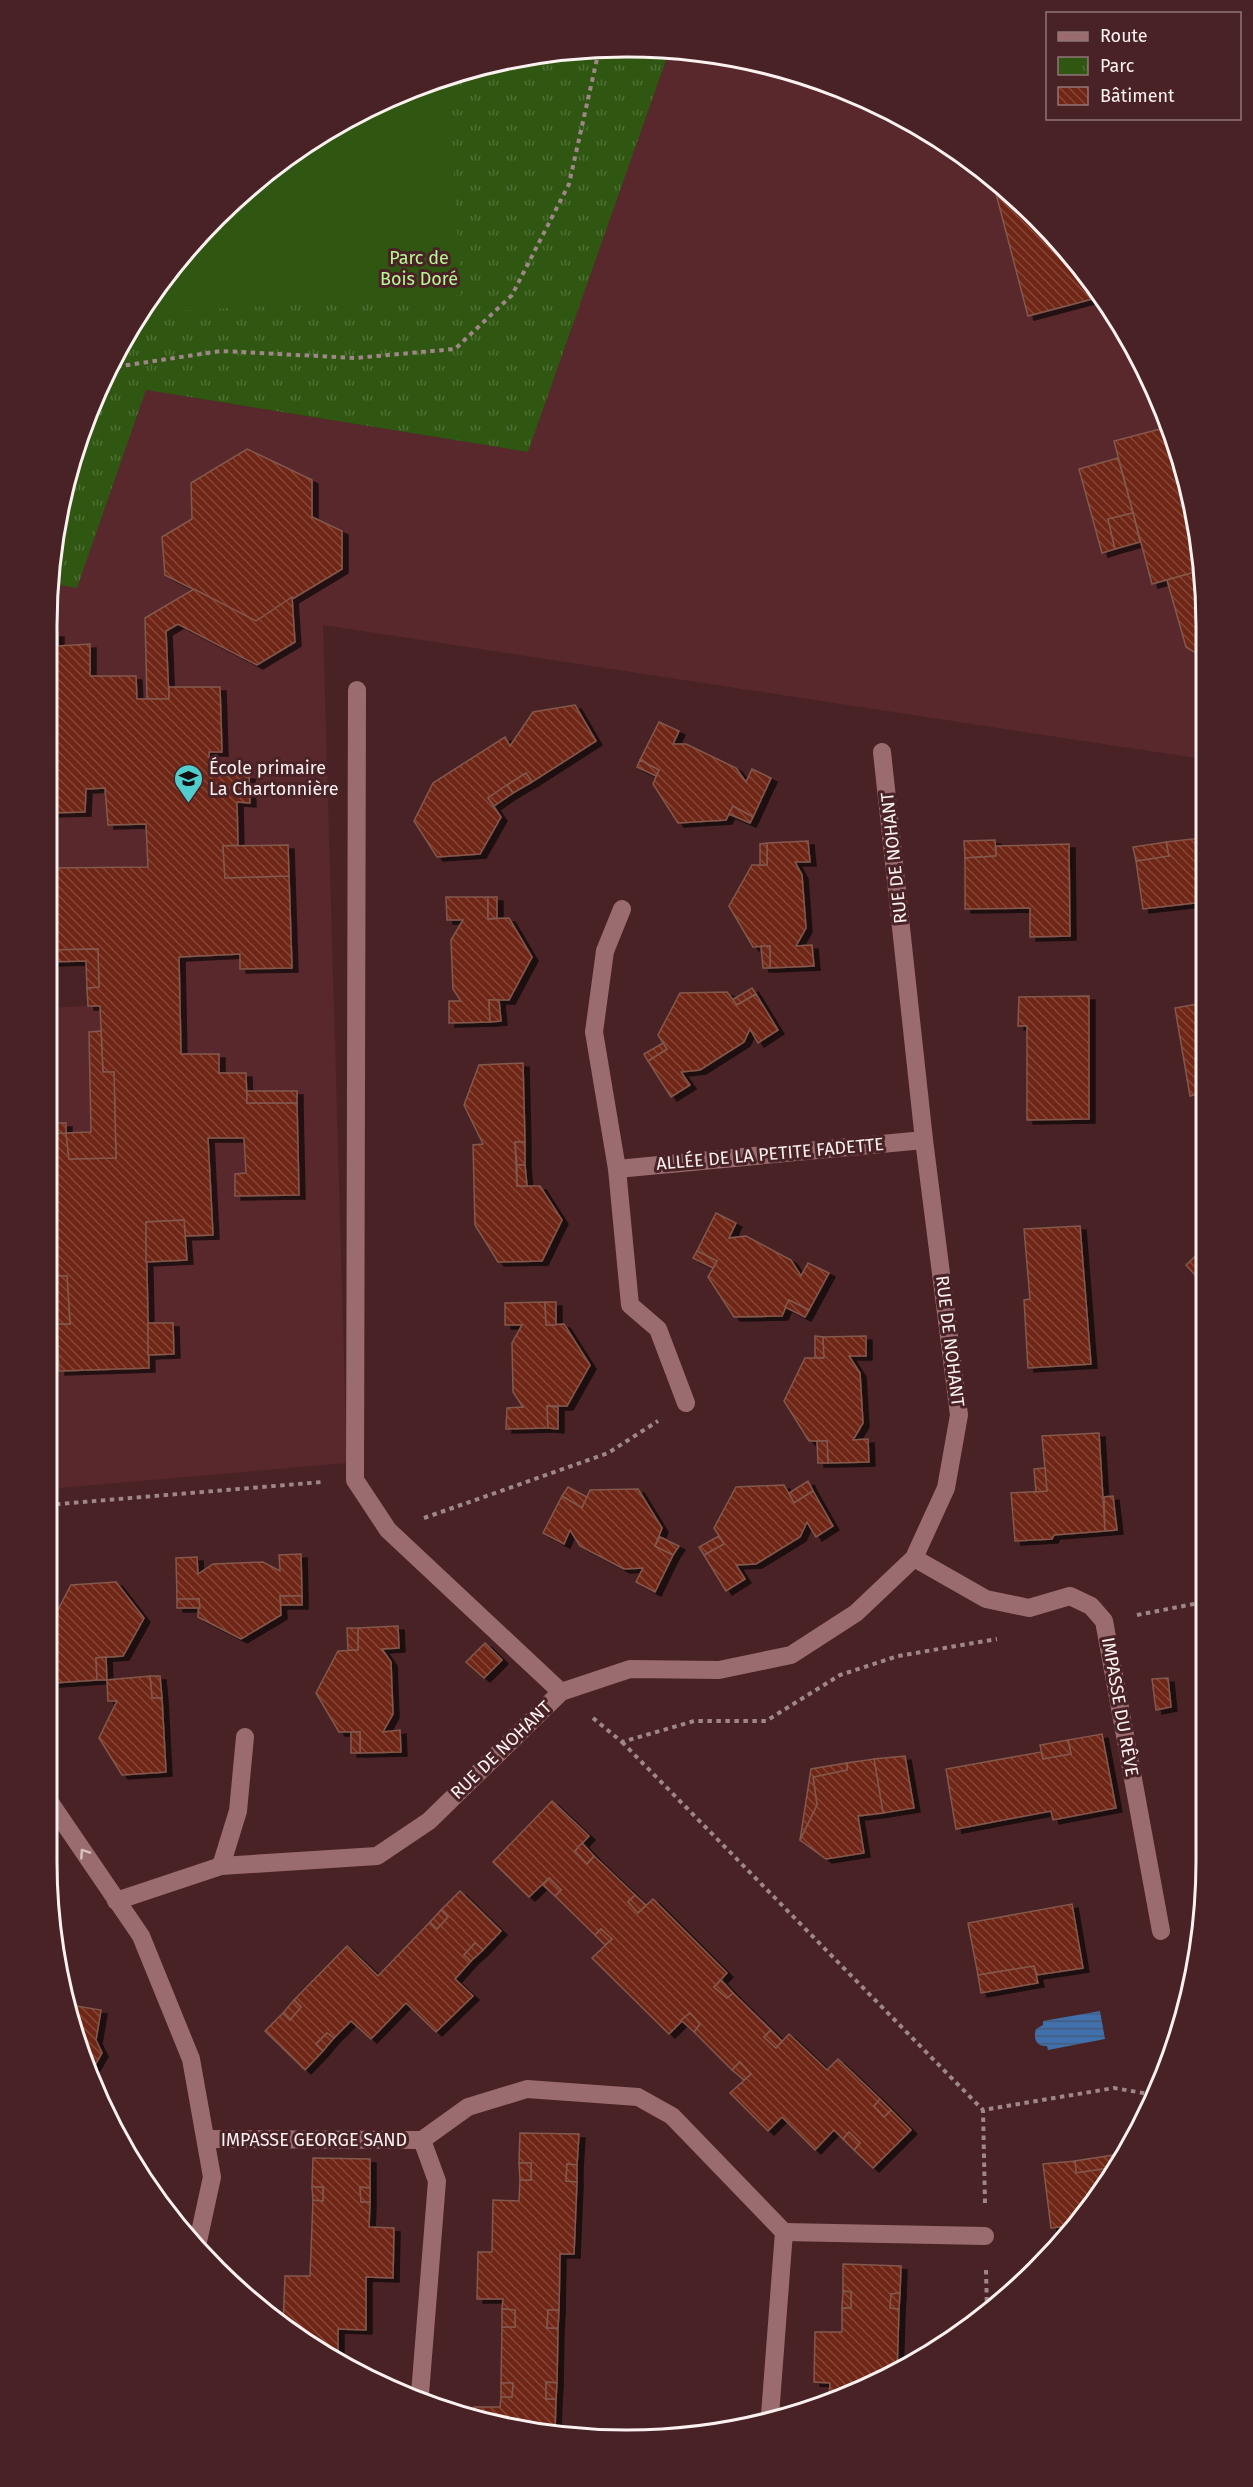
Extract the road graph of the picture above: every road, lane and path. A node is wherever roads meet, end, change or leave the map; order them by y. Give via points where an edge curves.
1 (597, 58) edge
2 (121, 366) edge
3 (357, 690) dead end
4 (882, 752) dead end
5 (622, 909) dead end
6 (924, 1140) junction
7 (616, 1169) junction
8 (686, 1403) joint
9 (356, 1480) junction
10 (57, 1503) edge
11 (388, 1530) junction
12 (914, 1558) junction
13 (1196, 1604) edge
14 (1104, 1621) junction
15 (1001, 1639) dead end
16 (561, 1692) junction
17 (245, 1737) dead end
18 (622, 1742) junction
19 (57, 1814) edge
20 (221, 1866) junction
21 (116, 1901) junction
22 (1161, 1931) dead end
23 (1146, 2093) edge
24 (983, 2110) junction
25 (206, 2139) junction
26 (422, 2140) junction
27 (784, 2232) junction
28 (985, 2236) junction
29 (199, 2237) edge
30 (987, 2301) edge
31 (420, 2391) edge
32 (770, 2412) edge

1 - 2 path via 569,184 512,295 455,349 355,358 220,351
3 - 9 street
4 - 6 street, RUE DE NOHANT
5 - 7 street via 605,951 594,1032
6 - 7 street, ALLÉE DE LA PETITE FADETTE
6 - 12 street, RUE DE NOHANT via 959,1415 946,1488
7 - 8 street via 630,1305 658,1329
8 - 11 path via 608,1453
9 - 10 path
9 - 11 street
11 - 16 street
12 - 14 street, IMPASSE DU RÊVE via 986,1599 1029,1608 1070,1596 1091,1606
12 - 16 street, RUE DE NOHANT via 856,1613 790,1655 719,1670 630,1669
13 - 14 path
14 - 22 street, IMPASSE DU RÊVE
15 - 18 path via 898,1656 840,1675 766,1721 694,1721
16 - 18 path
16 - 20 street, RUE DE NOHANT via 429,1821 377,1856
17 - 20 street via 238,1811
18 - 24 path
21 -> 19 street
20 - 21 street, RUE DE NOHANT
21 - 25 street via 141,1936 191,2059
23 - 24 path via 1114,2088
24 - 28 path
25 - 26 street, IMPASSE GEORGE SAND
25 - 29 street via 212,2177
26 - 27 street, IMPASSE GEORGE SAND via 468,2107 527,2088 638,2097 672,2116
26 - 31 street, IMPASSE GEORGE SAND via 436,2181
27 - 28 street
27 - 32 street
28 - 30 path

